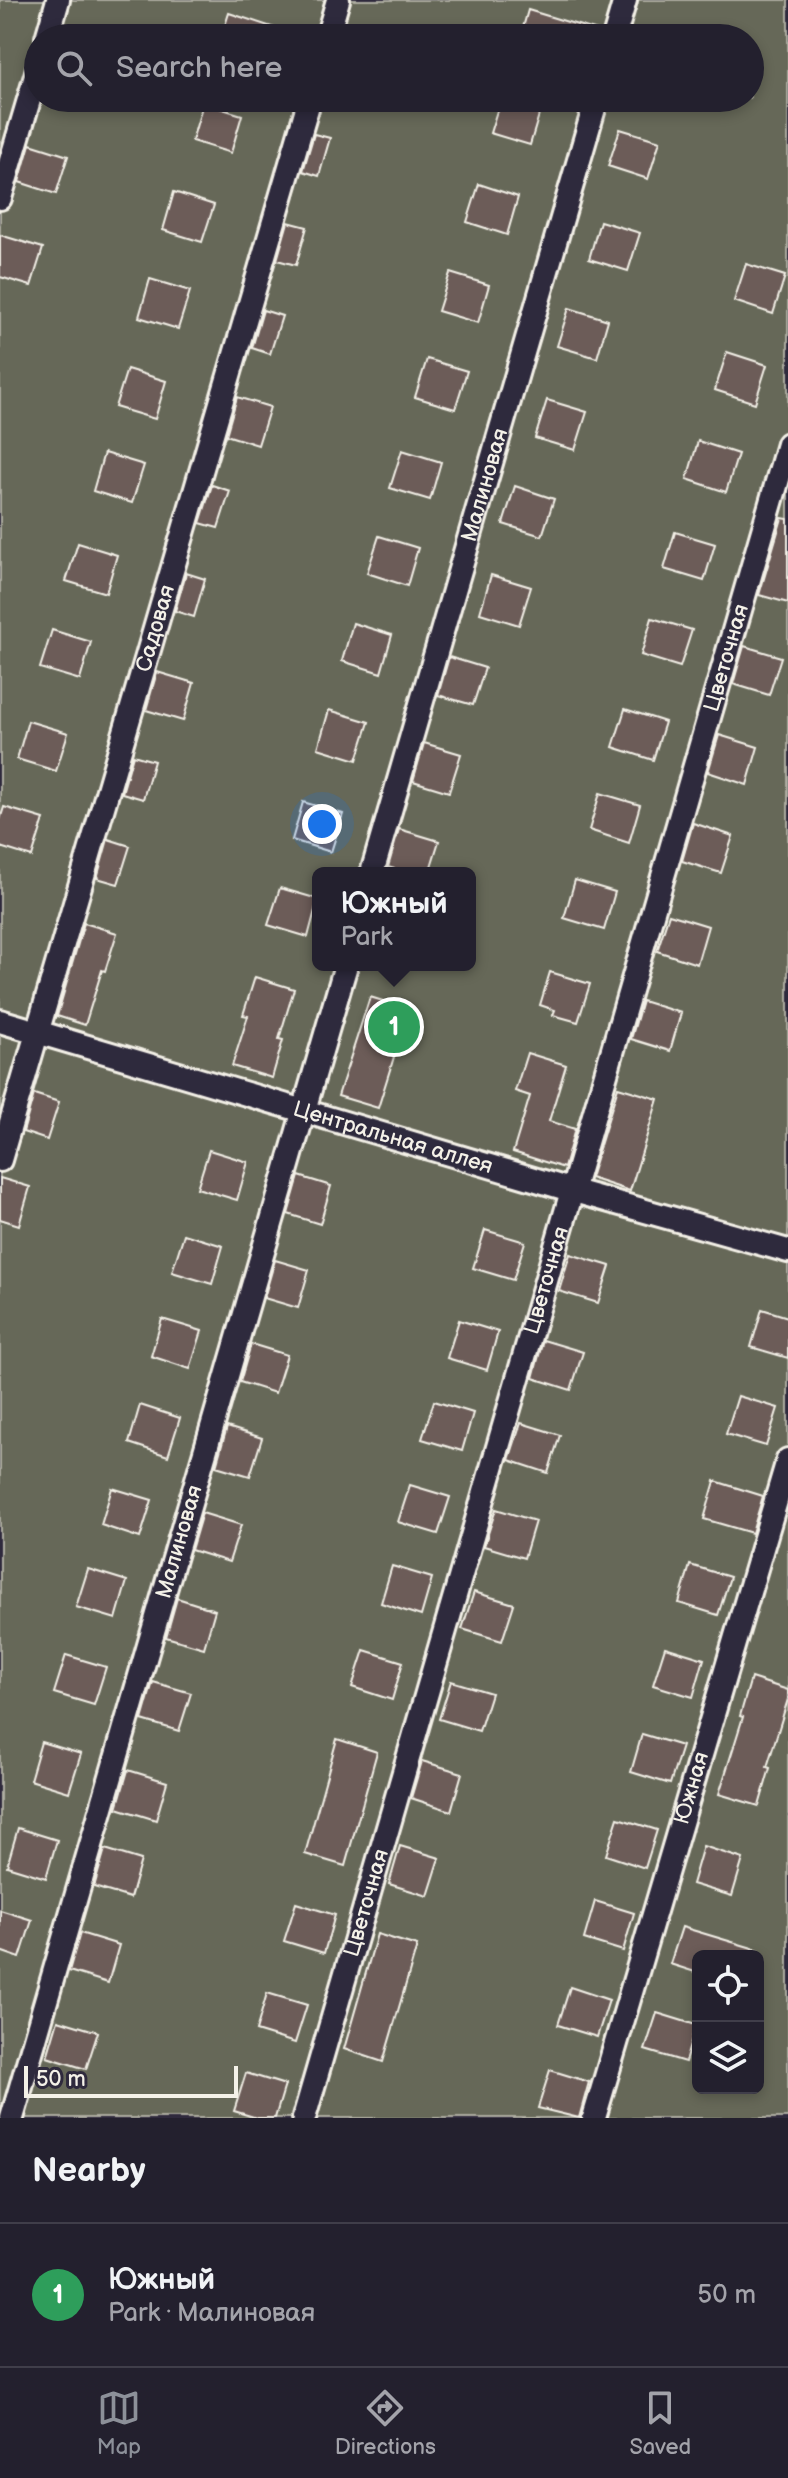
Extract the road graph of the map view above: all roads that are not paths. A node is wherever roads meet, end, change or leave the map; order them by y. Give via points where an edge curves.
1 (58, 0) edge
2 (338, 0) edge
3 (625, 0) edge
4 (51, 24) edge
5 (331, 24) edge
6 (618, 24) edge
7 (25, 112) edge
8 (306, 112) edge
9 (593, 112) edge
10 (0, 198) edge
11 (788, 444) edge
12 (374, 867) edge
13 (344, 971) edge
14 (0, 1021) edge
15 (36, 1032) junction
16 (304, 1110) junction
17 (0, 1160) edge
18 (574, 1191) junction
19 (788, 1251) edge
20 (788, 1460) edge
21 (12, 2118) edge
22 (304, 2118) edge
23 (594, 2118) edge

1 - 4 street
2 - 5 street
3 - 6 street
7 - 10 street
8 - 15 street, Садовая
9 - 12 street, Малиновая
11 - 18 street, Цветочная
13 - 16 street, Малиновая
14 - 15 street, Центральная аллея
15 - 16 street, Центральная аллея
15 - 17 street, Садовая
16 - 18 street, Центральная аллея
16 - 21 street, Малиновая
18 - 19 street, Центральная аллея
18 - 22 street, Цветочная
20 - 23 street, Южная

